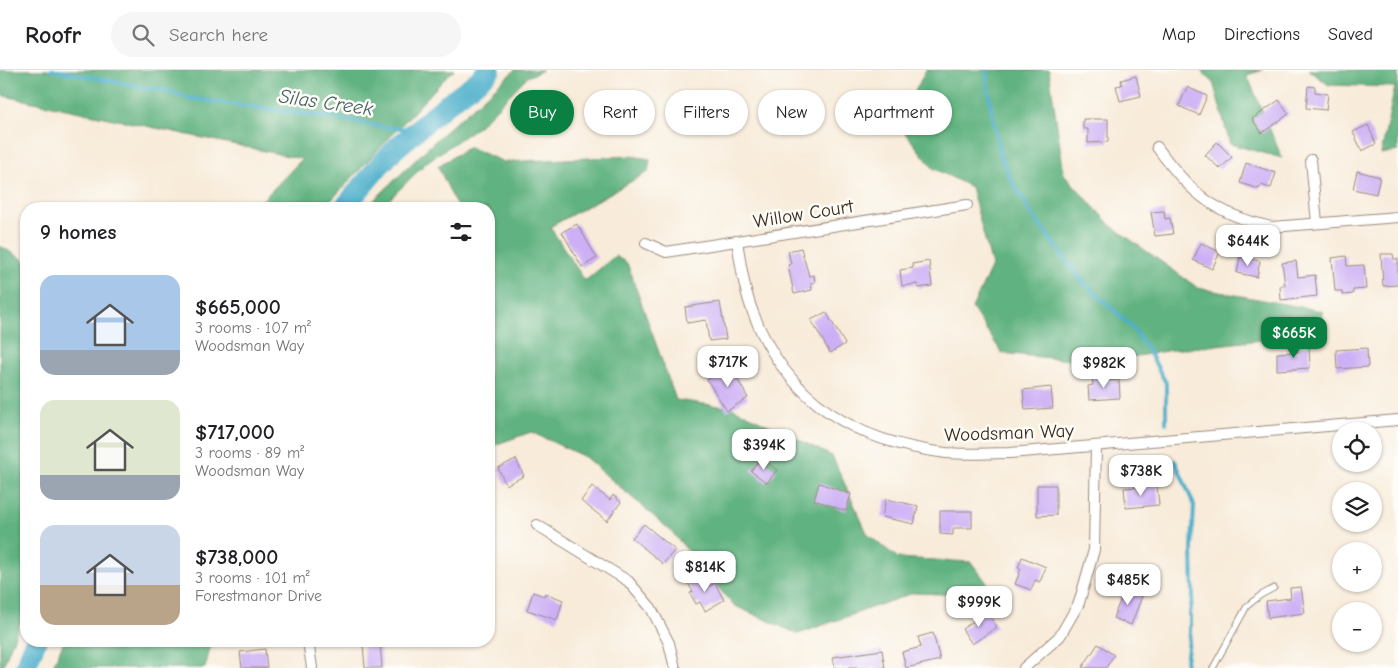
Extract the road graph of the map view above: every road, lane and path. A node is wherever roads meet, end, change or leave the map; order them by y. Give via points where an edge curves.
1 (1158, 147) dead end
2 (1311, 160) dead end
3 (966, 205) dead end
4 (1398, 217) edge
5 (1317, 223) junction
6 (737, 241) junction
7 (646, 243) dead end
8 (1398, 420) edge
9 (1096, 446) junction
10 (537, 525) dead end
11 (1274, 588) dead end
12 (309, 647) edge
13 (312, 668) edge
14 (675, 668) edge
15 (1024, 668) edge
16 (1213, 668) edge

1 - 5 street via 1173,170 1197,194 1234,216 1272,226
2 - 5 street
3 - 6 street, Willow Court
4 - 5 street
6 - 7 street, Willow Court via 666,252
6 - 9 street, Woodsman Way via 753,313 764,337 798,385 843,423 894,443 947,453 1010,453
8 - 9 street, Woodsman Way
9 - 15 street via 1094,550 1080,602 1060,636
10 - 14 street via 628,582 651,608 669,643
11 - 16 lane via 1247,606
12 - 13 street

